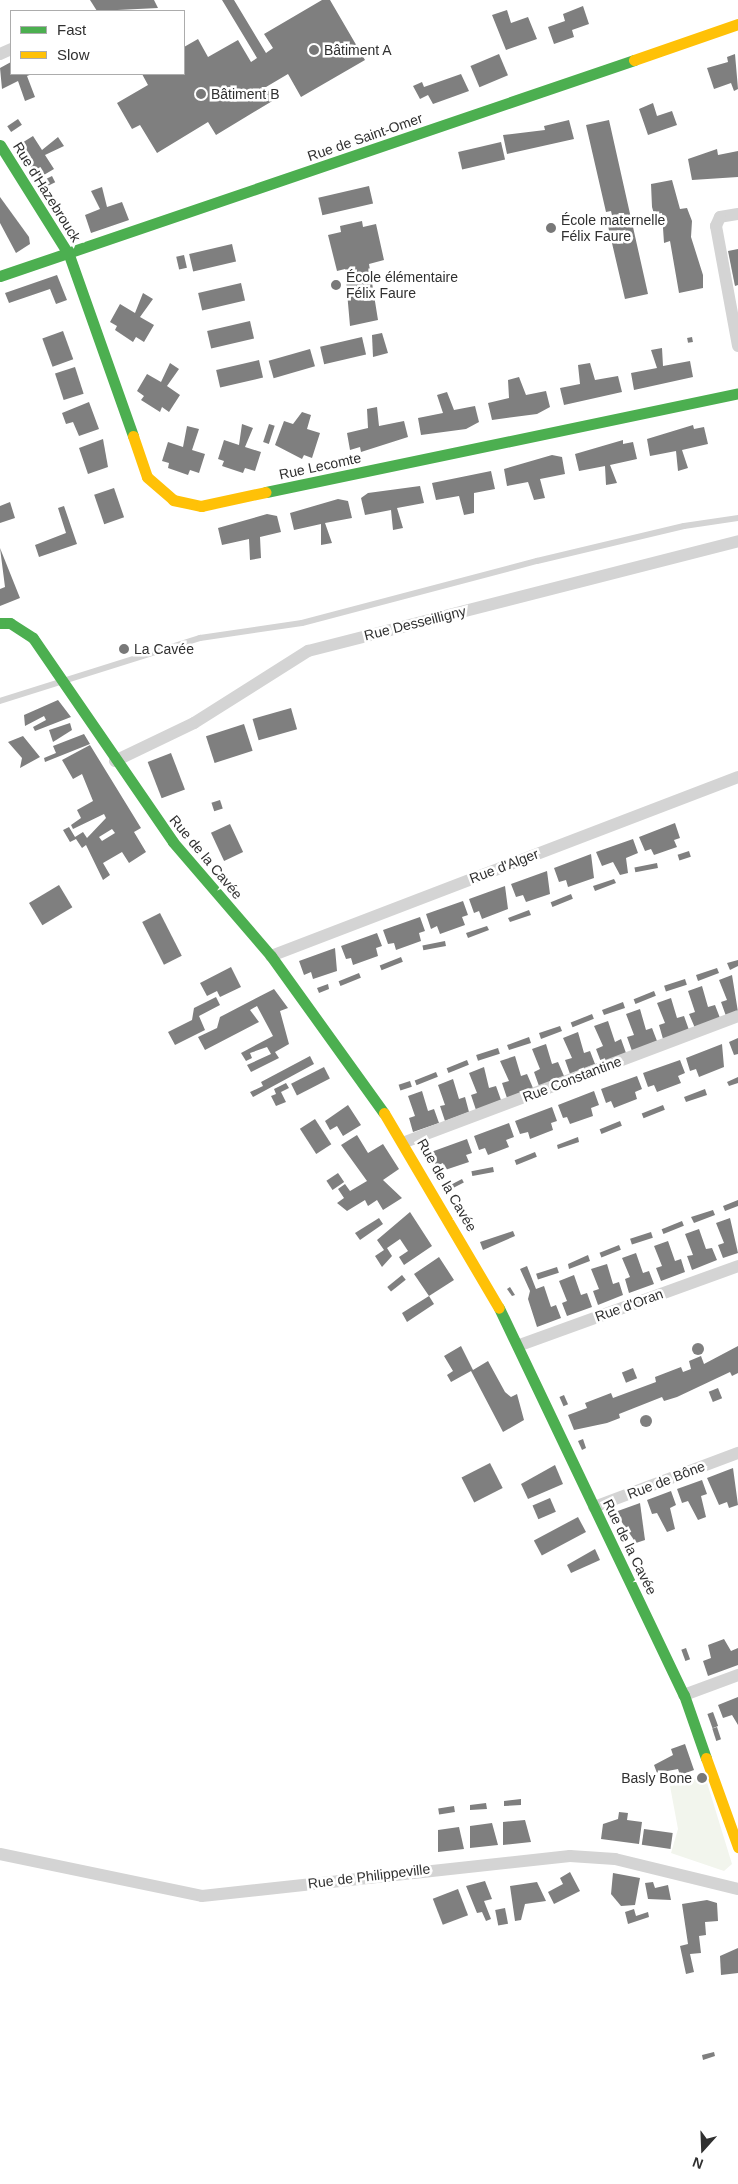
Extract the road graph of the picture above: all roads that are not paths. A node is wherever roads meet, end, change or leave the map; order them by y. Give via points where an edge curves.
1 (738, 24) edge
2 (0, 145) edge
3 (738, 214) edge
4 (70, 255) junction
5 (0, 276) edge
6 (738, 346) edge
7 (738, 392) edge
8 (738, 518) edge
9 (738, 541) edge
10 (0, 622) edge
11 (61, 682) junction
12 (0, 701) edge
13 (115, 761) junction
14 (738, 777) edge
15 (271, 956) junction
16 (738, 1016) edge
17 (405, 1142) junction
18 (738, 1266) edge
19 (520, 1345) junction
20 (738, 1453) edge
21 (594, 1507) junction
22 (738, 1675) edge
23 (684, 1695) junction
24 (738, 1846) edge
25 (0, 1854) edge
26 (738, 1889) edge

1 - 4 street, Rue de Saint-Omer
2 - 4 street, Rue d'Hazebrouck
3 - 6 street via 720,217 716,226
4 - 5 street, Rue de Saint-Omer
4 - 7 street, Rue Lecomte via 147,477 173,500 201,506
8 - 11 lane via 684,526 302,623 200,638
9 - 13 street, Rue Desseilligny via 308,651 194,723
10 - 11 street, Rue de la Cavée via 10,623 33,638
11 - 12 lane
11 - 13 street, Rue de la Cavée
13 - 15 street, Rue de la Cavée via 172,842
14 - 15 street, Rue d'Alger
15 - 17 street, Rue de la Cavée
16 - 17 street, Rue Constantine
17 - 19 street, Rue de la Cavée
18 - 19 street, Rue d'Oran
19 - 21 street, Rue de la Cavée
20 - 21 street, Rue de Bône
21 - 23 street, Rue de la Cavée
22 - 23 street
23 - 24 street, Rue de la Cavée
25 - 26 street, Rue de Philippeville via 202,1896 570,1856 615,1859

